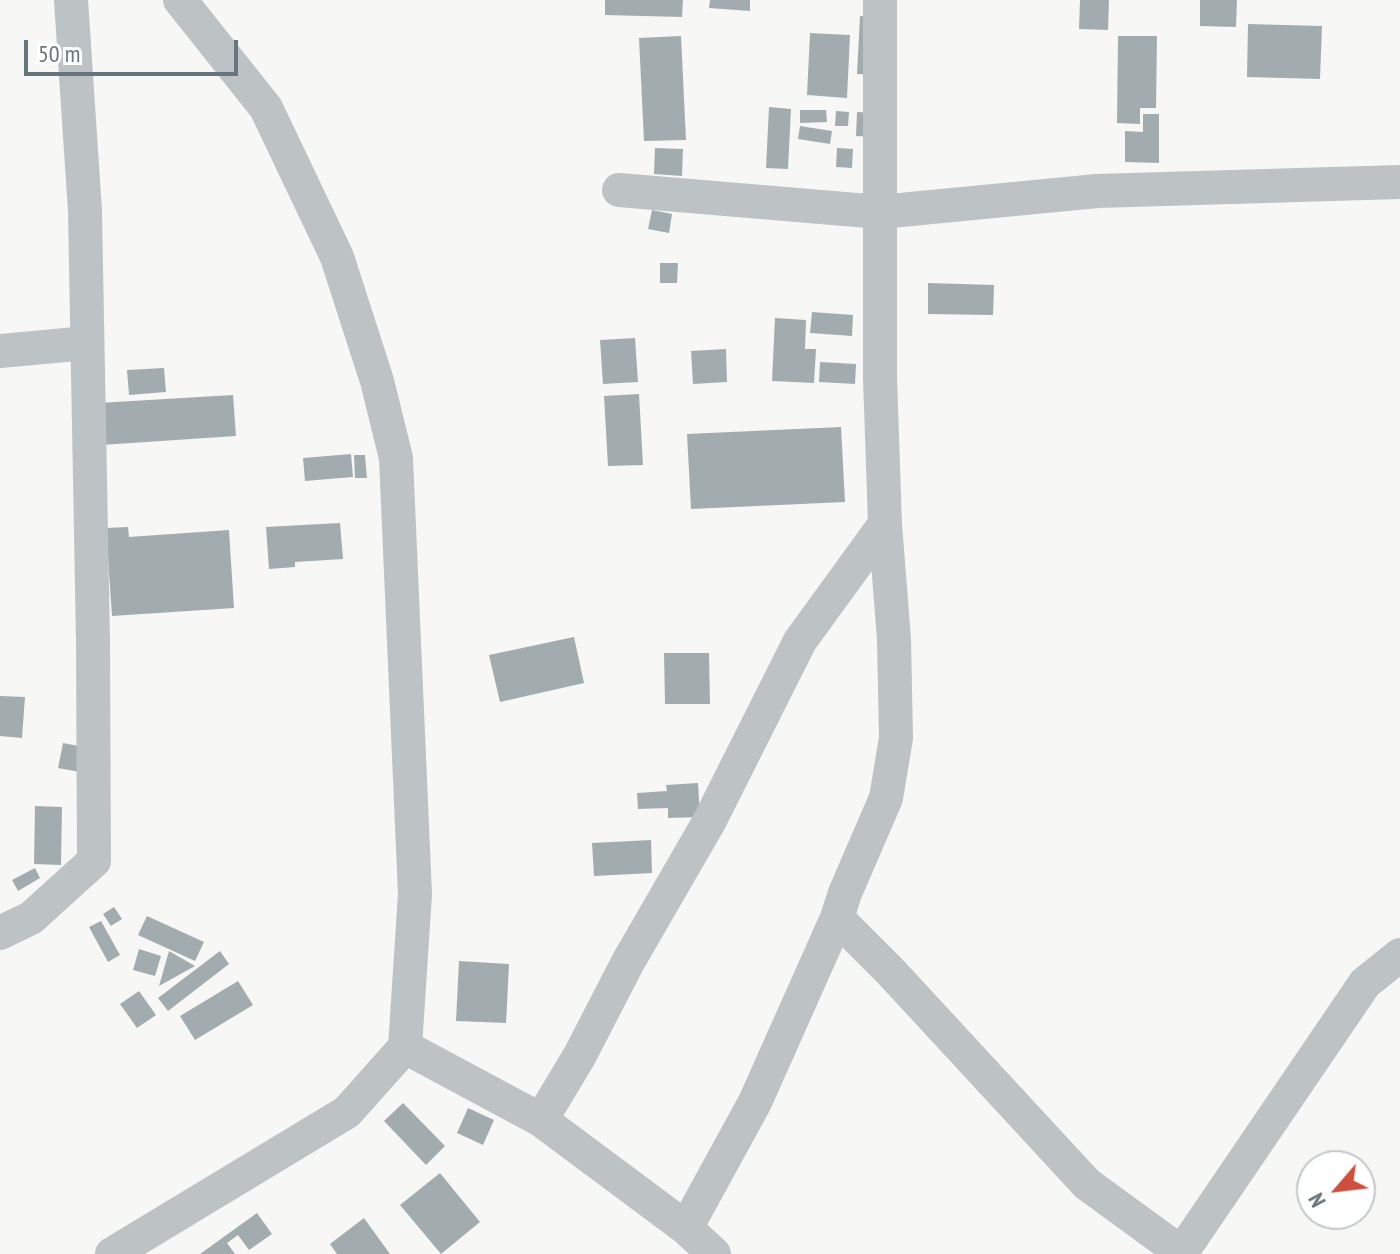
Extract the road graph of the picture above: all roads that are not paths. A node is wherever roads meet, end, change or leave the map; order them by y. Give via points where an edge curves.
1 (71, 0) edge
2 (180, 0) edge
3 (880, 0) edge
4 (1400, 182) edge
5 (619, 190) dead end
6 (880, 212) junction
7 (87, 343) junction
8 (0, 351) edge
9 (885, 524) junction
10 (837, 918) junction
11 (0, 933) edge
12 (1400, 955) edge
13 (405, 1047) junction
14 (541, 1120) junction
15 (686, 1228) junction
16 (1183, 1253) edge
17 (112, 1254) edge
18 (714, 1254) edge

1 - 7 street via 85,211
2 - 13 street via 266,108 337,257 396,458 415,894
3 - 6 street
4 - 6 street via 1097,191
5 - 6 street
6 - 9 street
7 - 8 street
7 - 11 street via 94,861 31,918
9 - 10 street via 896,738 886,798
9 - 14 street via 800,641 709,822
10 - 15 street via 755,1102
10 - 16 street via 1087,1184
12 - 16 street via 1365,983
13 - 14 street
13 - 17 street via 347,1112
14 - 15 street
15 - 18 street

